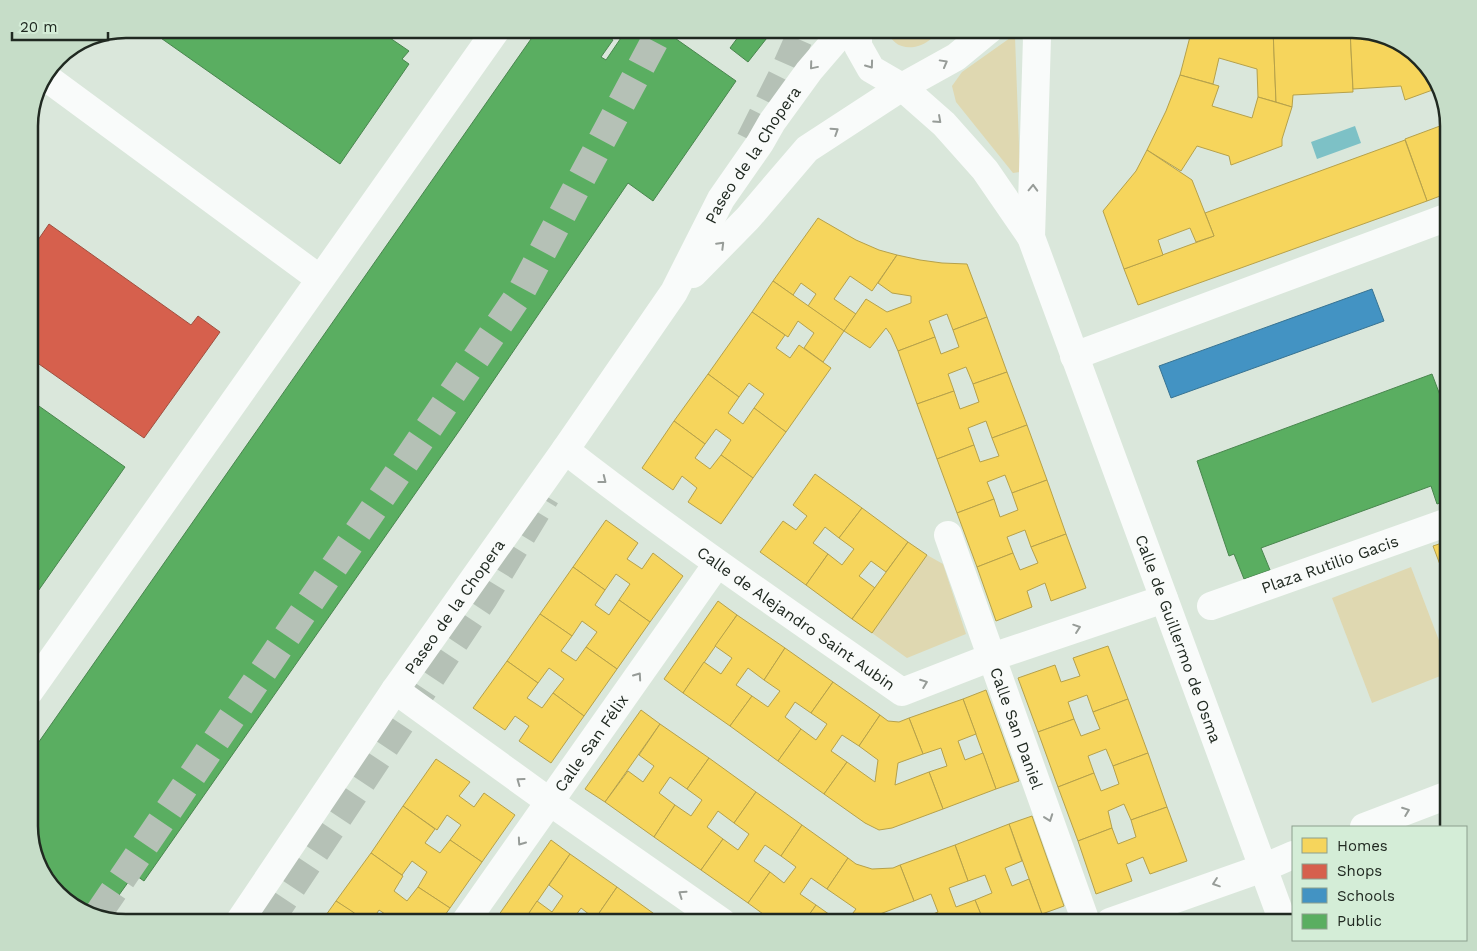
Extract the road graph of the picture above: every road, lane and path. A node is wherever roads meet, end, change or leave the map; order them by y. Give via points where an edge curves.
1 (491, 38) edge
2 (837, 38) edge
3 (858, 38) edge
4 (979, 38) edge
5 (1037, 38) edge
6 (51, 80) edge
7 (902, 87) junction
8 (1440, 220) edge
9 (1031, 237) junction
10 (320, 279) junction
11 (674, 292) junction
12 (1074, 356) junction
13 (565, 450) junction
14 (1440, 525) edge
15 (948, 535) dead end
16 (717, 564) junction
17 (1164, 599) junction
18 (1211, 606) dead end
19 (992, 657) junction
20 (38, 679) edge
21 (395, 690) junction
22 (1440, 798) edge
23 (550, 802) junction
24 (1367, 826) edge
25 (1292, 855) edge
26 (1263, 868) junction
27 (244, 914) edge
28 (471, 914) edge
29 (711, 914) edge
30 (1083, 914) edge
31 (1133, 914) edge
32 (1280, 914) edge

1 - 10 street
2 -> 11 street, Paseo de la Chopera via 772,122 722,200
3 -> 7 street, Calle de Guillermo de Osma via 858,46 871,70
7 -> 4 street, Paseo de la Chopera via 956,57
9 -> 5 street, Calle de Guillermo de Osma
6 - 10 street
7 -> 9 street, Calle de Guillermo de Osma via 944,124 985,170
11 -> 7 street, Paseo de la Chopera via 748,218 807,149
8 - 12 street
9 - 12 street, Calle de Guillermo de Osma
10 - 20 street
11 - 13 street, Paseo de la Chopera
12 - 17 street, Calle de Guillermo de Osma
13 -> 16 street, Calle de Alejandro Saint Aubin
13 - 21 street, Paseo de la Chopera
14 - 18 street, Plaza Rutilio Gacis
15 - 19 street, Calle San Daniel
16 -> 19 street, Calle de Alejandro Saint Aubin via 902,692
23 -> 16 street, Calle San Félix
19 -> 17 street, Calle de Alejandro Saint Aubin
17 - 26 street, Calle de Guillermo de Osma
19 -> 30 street, Calle San Daniel
23 -> 21 street
21 - 27 street, Paseo de la Chopera
24 -> 22 street
23 -> 28 street, Calle San Félix
29 -> 23 street
25 - 26 street
26 -> 31 street
26 - 32 street, Calle de Guillermo de Osma

